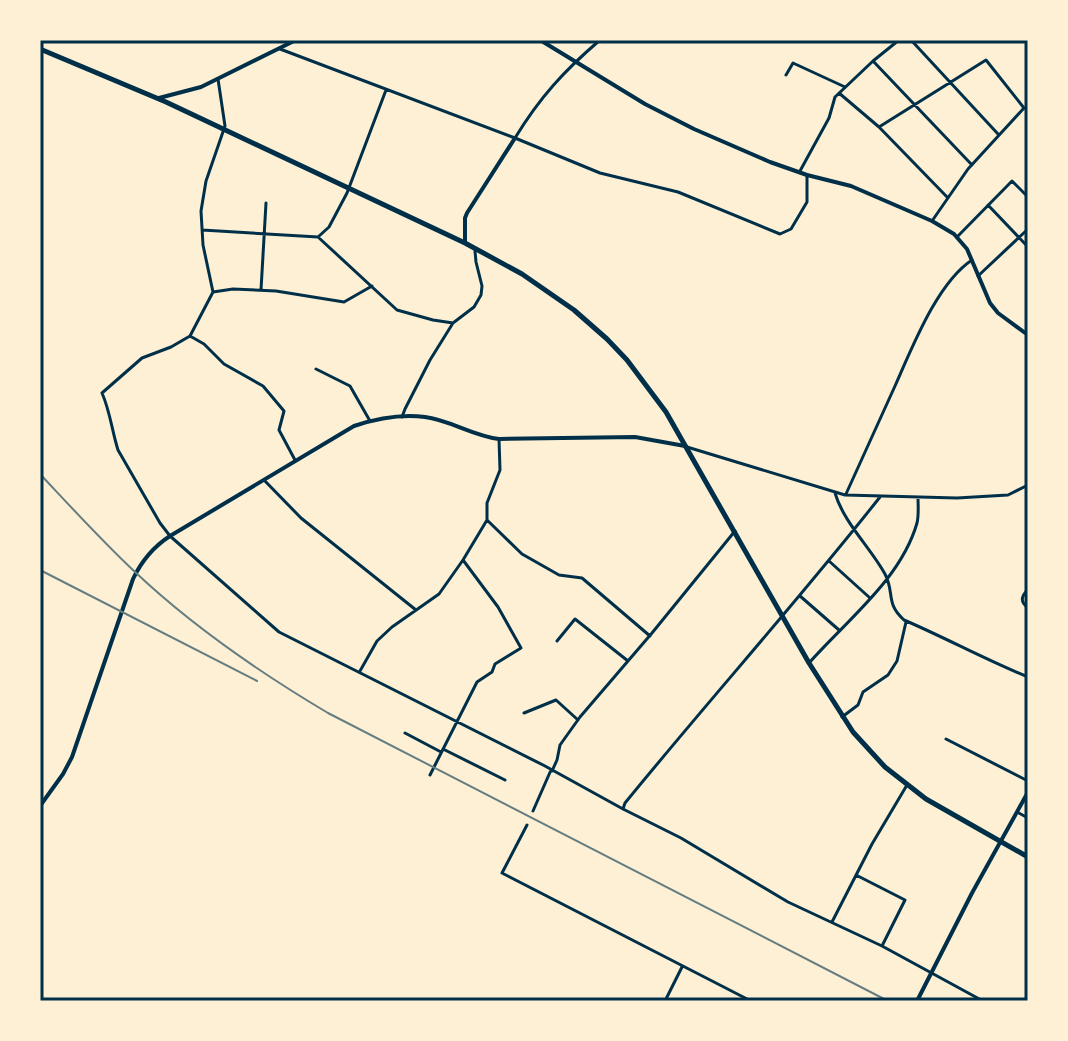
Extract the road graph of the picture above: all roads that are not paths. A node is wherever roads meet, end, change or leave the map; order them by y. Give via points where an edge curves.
1 (296, 40) edge
2 (540, 40) edge
3 (600, 40) edge
4 (899, 40) edge
5 (911, 40) edge
6 (40, 49) edge
7 (280, 49) junction
8 (873, 61) junction
9 (574, 62) junction
10 (786, 75) dead end
11 (218, 79) junction
12 (950, 83) junction
13 (845, 87) junction
14 (386, 90) junction
15 (839, 93) junction
16 (158, 99) junction
17 (914, 105) junction
18 (879, 127) junction
19 (224, 130) junction
20 (998, 135) junction
21 (515, 138) junction
22 (972, 165) junction
23 (799, 172) junction
24 (807, 175) junction
25 (347, 189) junction
26 (1028, 197) edge
27 (948, 198) junction
28 (266, 203) dead end
29 (988, 205) junction
30 (932, 221) junction
31 (1028, 229) edge
32 (202, 230) junction
33 (264, 234) junction
34 (318, 237) junction
35 (957, 237) junction
36 (1019, 237) junction
37 (465, 243) junction
38 (1028, 247) edge
39 (475, 249) junction
40 (972, 260) junction
41 (978, 276) junction
42 (372, 286) junction
43 (261, 290) junction
44 (213, 292) junction
45 (453, 323) junction
46 (1028, 335) edge
47 (190, 336) junction
48 (316, 369) dead end
49 (402, 417) junction
50 (370, 421) junction
51 (499, 439) junction
52 (687, 447) junction
53 (295, 460) junction
54 (263, 479) junction
55 (1028, 485) edge
56 (835, 493) junction
57 (845, 495) junction
58 (880, 497) junction
59 (918, 497) junction
60 (487, 520) junction
61 (855, 529) junction
62 (735, 531) junction
63 (170, 536) junction
64 (463, 560) junction
65 (829, 561) junction
66 (887, 579) junction
67 (1028, 589) edge
68 (800, 596) junction
69 (870, 598) junction
70 (1028, 608) edge
71 (416, 610) junction
72 (783, 617) junction
73 (907, 621) junction
74 (839, 630) junction
75 (650, 636) junction
76 (557, 641) dead end
77 (628, 661) junction
78 (809, 663) junction
79 (359, 671) junction
80 (1028, 677) edge
81 (524, 713) dead end
82 (842, 717) junction
83 (578, 720) junction
84 (457, 721) junction
85 (405, 733) dead end
86 (946, 739) dead end
87 (442, 751) junction
88 (552, 770) junction
89 (430, 775) dead end
90 (505, 780) dead end
91 (1028, 781) edge
92 (907, 785) junction
93 (1028, 792) edge
94 (40, 806) edge
95 (623, 809) junction
96 (533, 811) dead end
97 (1017, 812) junction
98 (1028, 818) edge
99 (527, 825) dead end
100 (1000, 841) junction
101 (1028, 857) edge
102 (856, 875) junction
103 (832, 923) junction
104 (882, 946) junction
105 (682, 967) junction
106 (931, 973) junction
107 (665, 1001) edge
108 (751, 1001) edge
109 (917, 1001) edge
110 (983, 1001) edge

1 - 7 street
2 - 9 street
3 - 9 street
4 - 8 street
5 - 12 street
6 - 16 highway
7 - 11 street
7 - 14 street
8 - 13 street
8 - 17 street
9 - 21 street via 542,96
9 - 23 street via 694,129
10 - 13 street via 793,63
11 - 16 street
11 - 19 street
12 - 17 street
12 - 20 street
12 - 20 street via 986,60 1024,108
13 - 15 street
14 - 21 street
14 - 25 street
15 - 18 street
15 - 23 street
16 - 19 highway
17 - 18 street
17 - 22 street
18 - 27 street
19 - 25 highway
19 - 32 street via 206,181
20 - 22 street
21 - 24 street via 600,173 678,192 780,234 791,229 807,202
21 - 37 street via 467,213
22 - 27 street
23 - 24 street
24 - 30 street via 851,186
25 - 34 street via 329,227
25 - 37 highway
26 - 29 street via 1012,181
27 - 30 street
28 - 33 street
29 - 35 street
29 - 36 street
30 - 35 street
31 - 36 street
32 - 33 street
32 - 44 street
33 - 34 street
33 - 43 street
34 - 42 street
35 - 40 street
36 - 38 street
36 - 41 street
37 - 39 highway
39 - 45 street via 481,295
39 - 52 highway via 550,292 607,339 644,381
40 - 41 street
40 - 57 street via 947,285 919,335
41 - 46 street via 998,313
42 - 43 street via 344,302
42 - 45 street via 397,310
43 - 44 street
44 - 47 street
45 - 49 street
47 - 53 street via 263,386 280,405 284,411 279,430
47 - 63 street via 142,358 102,393 118,450
48 - 50 street via 350,386
49 - 50 street
49 - 51 street via 429,418
50 - 53 street
51 - 52 street via 635,437
51 - 60 street via 500,470 487,503
52 - 56 street
52 - 62 highway
53 - 54 street
54 - 63 street
54 - 71 street via 301,518
55 - 59 street via 1008,495
56 - 57 street
56 - 61 street
57 - 58 street
58 - 59 street
58 - 61 street
59 - 66 street via 916,524
60 - 64 street
60 - 75 street via 522,554 559,575 582,578
61 - 65 street
61 - 66 street
62 - 72 highway
62 - 75 street
63 - 79 street via 279,632
63 - 94 street via 146,556 133,579 72,757
64 - 71 street via 439,594
64 - 84 street via 521,648 477,682
65 - 68 street
65 - 69 street
66 - 69 street
66 - 73 street via 893,609
67 - 70 street via 1022,598
68 - 72 street
68 - 74 street
69 - 74 street
71 - 79 street via 377,641
72 - 78 highway
72 - 95 street
73 - 80 street
73 - 82 street via 888,675 863,692 858,705
74 - 78 street
75 - 77 street
76 - 77 street via 575,619
77 - 83 street
78 - 82 highway
79 - 84 street
81 - 83 street via 556,700
82 - 92 highway
83 - 88 street via 560,745
84 - 87 street
84 - 88 street
85 - 87 street
86 - 91 street
87 - 89 street
87 - 90 street
88 - 95 street
88 - 96 street
92 - 100 highway
92 - 102 street
93 - 97 street
95 - 103 street
97 - 98 street
97 - 100 street
99 - 105 street via 502,873
100 - 101 highway
100 - 106 street
102 - 103 street
102 - 104 street via 905,900
103 - 104 street
104 - 106 street
105 - 107 street
105 - 108 street
106 - 109 street
106 - 110 street

